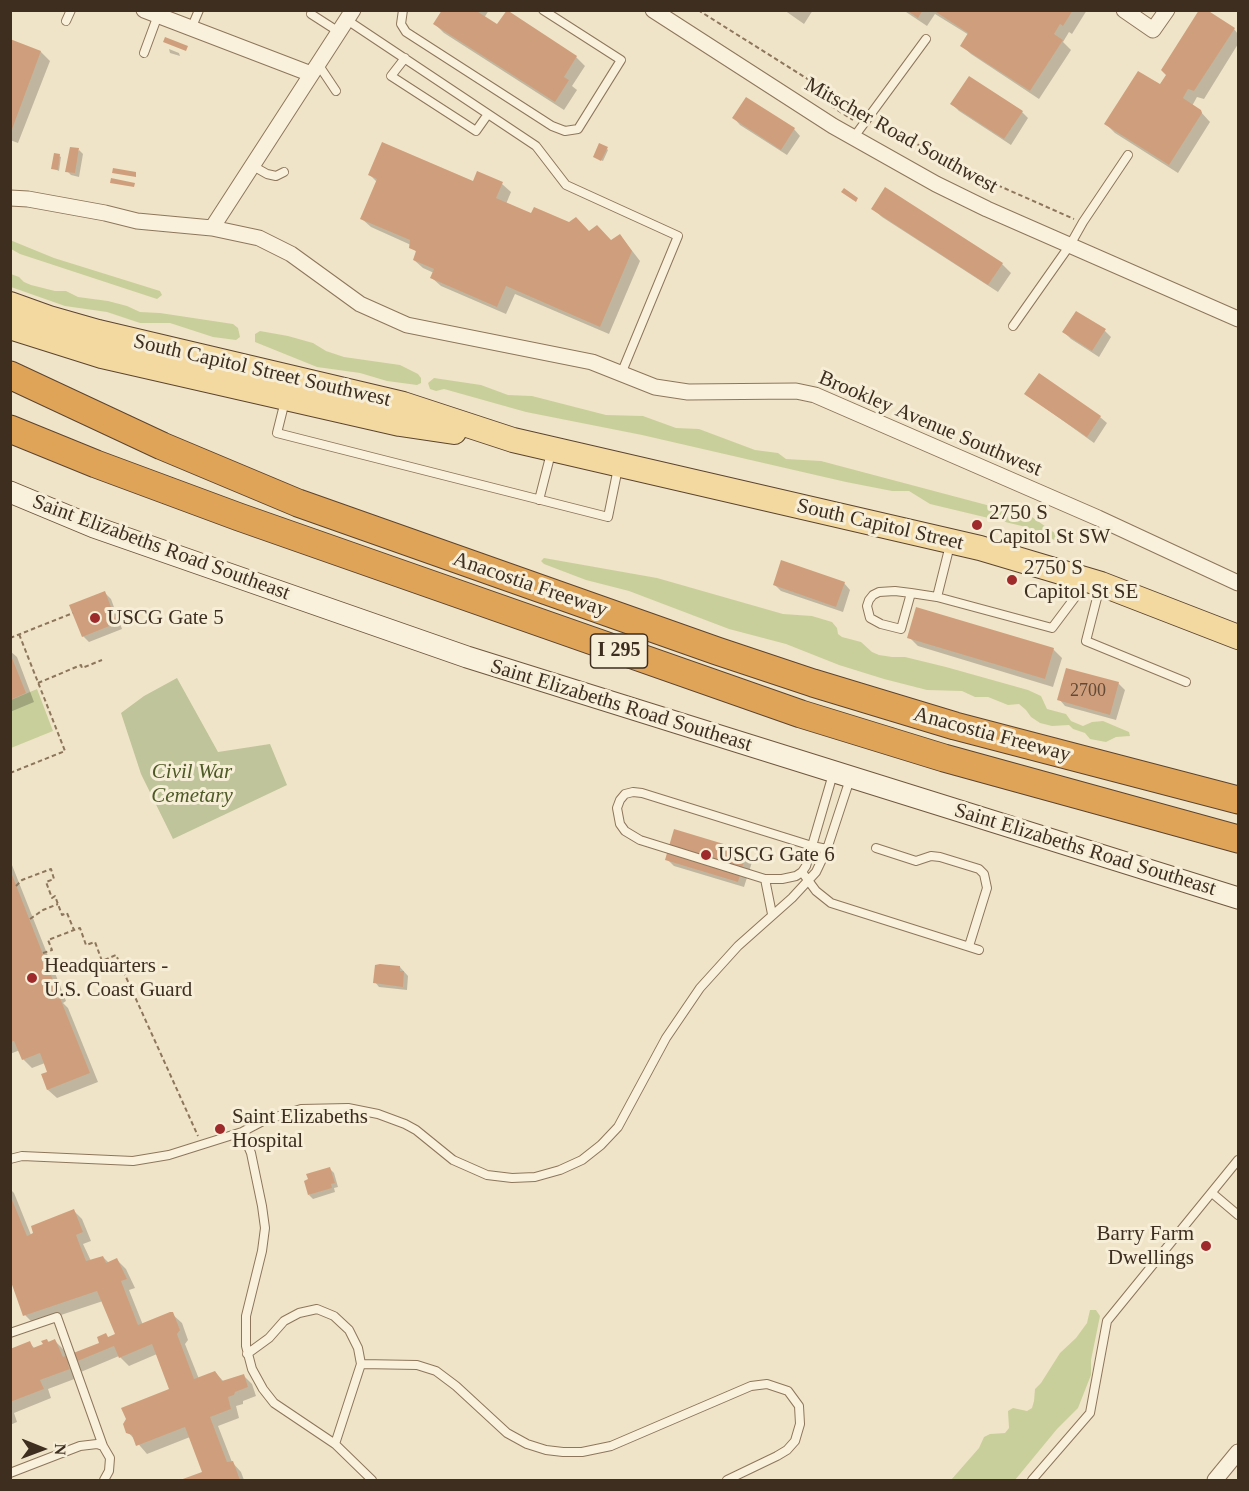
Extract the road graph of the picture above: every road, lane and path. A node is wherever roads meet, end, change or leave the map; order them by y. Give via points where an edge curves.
1 (71, 10) edge
2 (199, 10) edge
3 (404, 10) edge
4 (543, 10) edge
5 (653, 10) edge
6 (698, 10) edge
7 (1124, 10) edge
8 (1167, 10) edge
9 (154, 12) edge
10 (311, 14) dead end
11 (66, 21) dead end
12 (346, 21) edge
13 (191, 29) junction
14 (926, 39) dead end
15 (144, 53) dead end
16 (405, 58) junction
17 (315, 69) junction
18 (336, 91) dead end
19 (820, 99) dead end
20 (488, 114) junction
21 (868, 117) junction
22 (858, 131) junction
23 (1128, 155) dead end
24 (253, 166) junction
25 (284, 172) dead end
26 (10, 198) edge
27 (1083, 222) junction
28 (212, 228) junction
29 (1070, 245) junction
30 (10, 304) edge
31 (1239, 319) edge
32 (1013, 326) dead end
33 (10, 327) edge
34 (621, 374) junction
35 (10, 375) edge
36 (286, 398) junction
37 (10, 429) edge
38 (513, 440) junction
39 (552, 448) junction
40 (619, 464) junction
41 (10, 492) edge
42 (539, 500) junction
43 (951, 540) junction
44 (1094, 582) junction
45 (1239, 583) edge
46 (911, 593) junction
47 (937, 597) junction
48 (73, 614) dead end
49 (19, 634) junction
50 (1239, 637) edge
51 (10, 638) edge
52 (102, 660) dead end
53 (38, 682) junction
54 (1186, 682) dead end
55 (10, 772) edge
56 (842, 775) junction
57 (1239, 800) edge
58 (1239, 839) edge
59 (812, 846) junction
60 (876, 848) dead end
61 (827, 849) junction
62 (802, 872) junction
63 (765, 879) junction
64 (810, 881) junction
65 (16, 886) dead end
66 (1239, 898) edge
67 (58, 904) junction
68 (772, 914) junction
69 (30, 919) dead end
70 (74, 930) junction
71 (969, 946) junction
72 (979, 950) dead end
73 (43, 953) dead end
74 (242, 1132) junction
75 (203, 1146) junction
76 (10, 1159) edge
77 (1239, 1160) edge
78 (1212, 1193) junction
79 (1239, 1215) edge
80 (10, 1332) edge
81 (247, 1354) junction
82 (361, 1364) junction
83 (335, 1444) junction
84 (103, 1446) junction
85 (1239, 1452) edge
86 (10, 1473) edge
87 (104, 1480) edge
88 (372, 1480) edge
89 (727, 1480) edge
90 (1032, 1480) edge
91 (1215, 1480) edge

1 - 11 lane
2 - 13 lane
3 - 4 lane via 401,24 406,32 552,126 565,131 579,129 621,60
5 - 22 street, Mitscher Road Southwest
6 - 21 path
7 - 8 street via 1153,30
9 - 13 street
9 - 15 lane
10 - 12 lane
12 - 16 lane
12 - 17 street
13 - 17 street
14 - 21 lane
16 - 20 lane
16 - 20 lane via 391,76 476,131
17 - 18 lane
17 - 24 street
19 - 22 path
20 - 34 lane via 536,146 566,185 678,236
21 - 22 lane
21 - 27 path via 970,173
22 - 29 street, Mitscher Road Southwest via 945,188
23 - 27 lane
24 - 25 lane via 276,176
24 - 28 street
26 - 28 street, Brookley Avenue Southwest via 136,220
27 - 29 lane
28 - 34 street, Brookley Avenue Southwest via 259,237 291,254 360,304 407,325 592,362
29 - 31 street, Mitscher Road Southwest
29 - 32 lane
30 - 38 main road, South Capitol Street Southwest via 98,332 403,404
33 - 36 main road via 102,356
34 - 45 street, Brookley Avenue Southwest via 649,386 675,391 796,391 815,395
35 - 57 highway, Anacostia Freeway / I 295 via 153,442 289,499 717,651 945,724
36 - 38 main road via 400,424
36 - 42 lane via 277,433
37 - 58 highway, Anacostia Freeway / I 295 via 275,530 801,714 944,758
38 - 39 main road, South Capitol Street
39 - 40 main road, South Capitol Street
39 - 42 lane
40 - 42 lane via 608,517
40 - 43 main road, South Capitol Street
41 - 56 main road, Saint Elizabeths Road Southeast via 105,531 467,657
43 - 44 main road, South Capitol Street
43 - 47 lane
44 - 47 lane via 1052,628
44 - 50 main road, South Capitol Street
44 - 54 lane via 1086,641
46 - 46 lane via 901,630 870,618 867,606 873,595 886,591
46 - 47 lane
48 - 49 path
49 - 51 path
49 - 53 path
52 - 53 path
53 - 55 path via 65,751
56 - 59 lane
56 - 61 lane
56 - 66 main road, Saint Elizabeths Road Southeast
59 - 61 lane
59 - 62 lane
59 - 63 lane via 642,793 625,794 620,800 617,816 632,836
60 - 71 lane via 916,861 940,856 984,874 987,888
61 - 64 lane
62 - 63 lane via 790,878
62 - 64 lane
63 - 68 lane
64 - 68 lane
64 - 71 lane via 831,903
65 - 67 path via 51,869 54,879 46,882
67 - 69 path
67 - 70 path
68 - 74 lane via 720,965 682,1012 610,1137 571,1166 535,1177 487,1175 453,1161 405,1124 348,1108 301,1109
70 - 73 path via 48,940 52,950
70 - 75 path via 80,928 86,945 95,942 102,961 116,956
71 - 72 lane
74 - 75 lane
74 - 81 lane via 251,1153 265,1228 246,1316
75 - 76 lane via 134,1161 22,1156
77 - 78 lane
78 - 79 lane
78 - 90 lane via 1107,1321 1090,1413
80 - 84 lane via 57,1317
81 - 82 lane via 284,1321 299,1312 317,1309 334,1316 349,1330
81 - 83 lane via 258,1381 274,1403
82 - 83 lane
82 - 89 lane via 417,1365 436,1371 507,1433 537,1447 563,1452 611,1446 751,1386 767,1384 788,1391 799,1406 800,1424 795,1441 788,1450
83 - 88 lane
84 - 86 lane via 80,1446
84 - 87 lane via 111,1465
85 - 91 street

